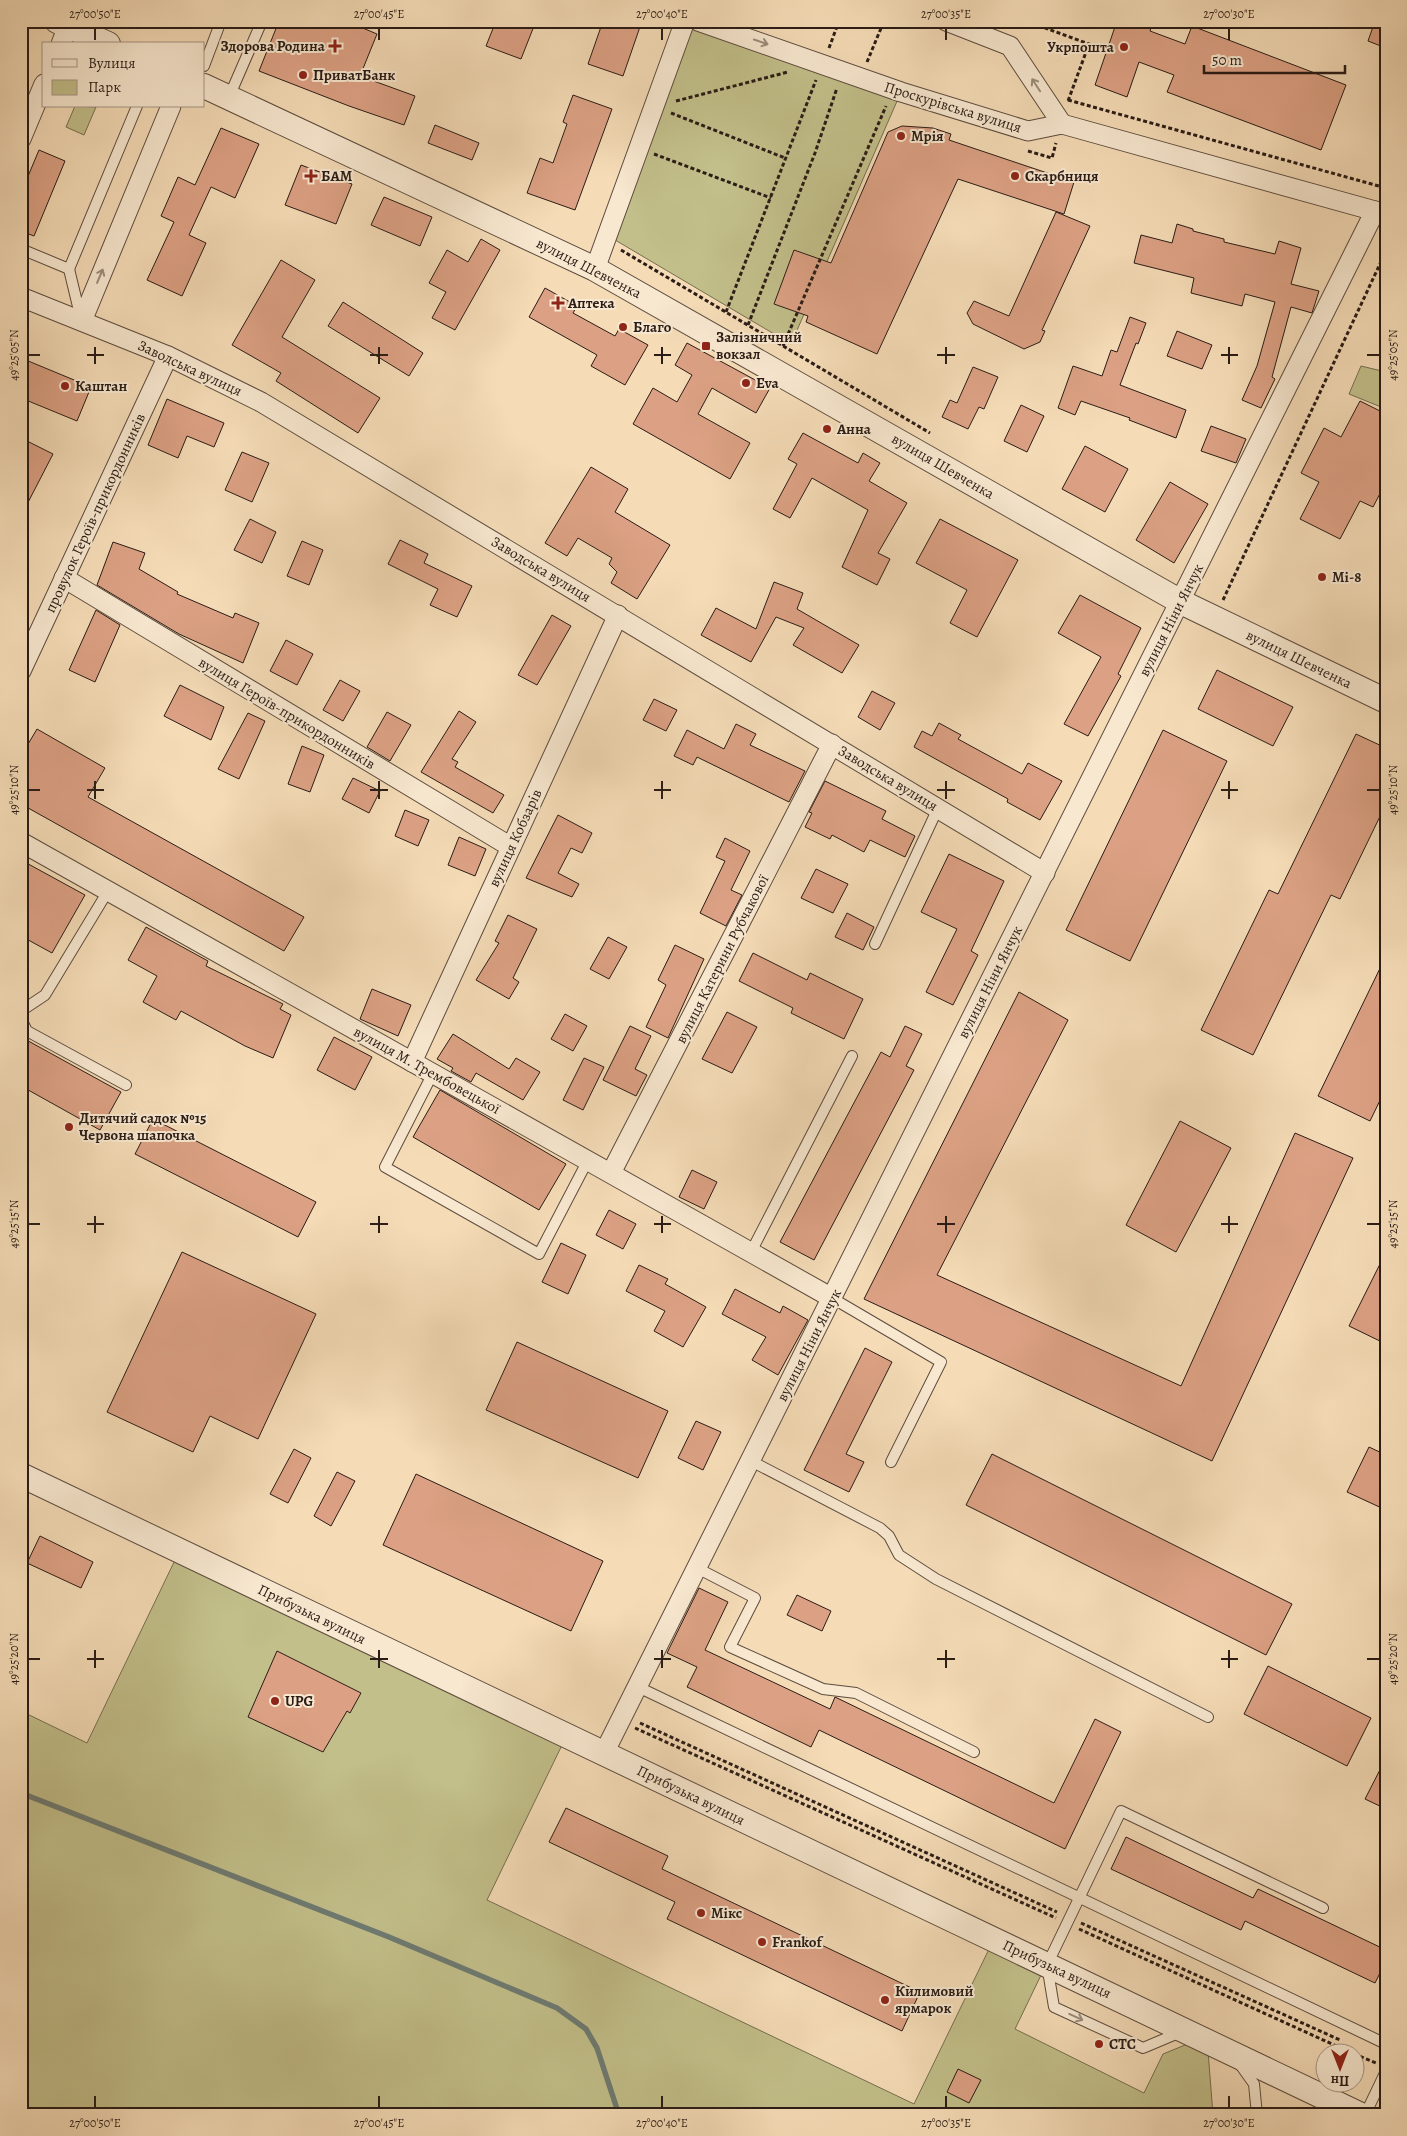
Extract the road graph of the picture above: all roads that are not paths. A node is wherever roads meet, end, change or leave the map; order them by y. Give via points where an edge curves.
1 (221, 21) edge
2 (262, 21) edge
3 (686, 21) edge
4 (698, 21) edge
5 (946, 21) edge
6 (64, 28) edge
7 (102, 42) edge
8 (205, 63) edge
9 (205, 86) edge
10 (42, 89) edge
11 (228, 97) junction
12 (135, 108) edge
13 (170, 108) edge
14 (1062, 124) junction
15 (21, 139) edge
16 (1381, 212) edge
17 (21, 249) edge
18 (69, 269) junction
19 (596, 269) junction
20 (21, 297) edge
21 (82, 321) junction
22 (168, 356) junction
23 (64, 578) junction
24 (1181, 602) junction
25 (618, 615) junction
26 (21, 671) edge
27 (1386, 701) edge
28 (832, 744) junction
29 (938, 808) junction
30 (21, 842) edge
31 (511, 847) junction
32 (1045, 873) junction
33 (108, 891) junction
34 (875, 944) dead end
35 (21, 1019) edge
36 (852, 1056) dead end
37 (412, 1062) junction
38 (433, 1073) junction
39 (126, 1086) dead end
40 (588, 1160) junction
41 (611, 1173) junction
42 (751, 1252) junction
43 (832, 1298) junction
44 (751, 1461) junction
45 (891, 1462) dead end
46 (21, 1475) edge
47 (697, 1568) junction
48 (638, 1687) junction
49 (1208, 1717) dead end
50 (974, 1752) dead end
51 (604, 1753) junction
52 (1079, 1898) junction
53 (1324, 1908) dead end
54 (1047, 1965) junction
55 (1185, 2030) junction
56 (1386, 2044) edge
57 (1231, 2052) junction
58 (1382, 2068) edge
59 (1258, 2114) edge
60 (1363, 2115) edge

1 - 8 lane
2 - 11 lane
3 - 19 street
4 -> 14 street, Проскурівська вулиця via 901,92 1028,131
14 -> 5 street via 1010,46
6 - 7 street
9 - 11 street, вулиця Шевченка
10 - 15 street
11 - 19 street, вулиця Шевченка
12 - 18 lane
21 -> 13 street
14 - 16 street, Проскурівська вулиця
16 - 24 street, вулиця Ніни Янчук
17 - 18 lane
18 - 21 lane
19 - 24 street, вулиця Шевченка
20 - 21 street, Заводська вулиця
21 - 22 street, Заводська вулиця
22 - 23 street, провулок Героїв-прикордонників
22 - 25 street, Заводська вулиця via 261,402
23 - 26 street, провулок Героїв-прикордонників
23 - 31 street, вулиця Героїв-прикордонників
24 - 27 street, вулиця Шевченка
24 - 32 street, вулиця Ніни Янчук
25 - 28 street, Заводська вулиця
25 - 31 street, вулиця Кобзарів
28 - 29 street, Заводська вулиця
28 - 41 street, вулиця Катерини Рубчакової
29 - 32 street, Заводська вулиця
29 - 34 lane
30 - 33 street, вулиця М. Трембовецької
31 - 37 street, вулиця Кобзарів
32 - 43 street, вулиця Ніни Янчук
33 - 35 lane via 45,995 24,1009
33 - 37 street, вулиця М. Трембовецької
35 - 39 lane via 27,1031
36 - 42 lane
37 - 38 street, вулиця М. Трембовецької
38 - 40 street, вулиця М. Трембовецької
38 - 40 lane via 385,1167 538,1254
40 - 41 street, вулиця М. Трембовецької
41 - 42 street, вулиця М. Трембовецької
42 - 43 street, вулиця М. Трембовецької
43 - 44 street, вулиця Ніни Янчук
43 - 45 lane via 941,1362
44 - 47 street, вулиця Ніни Янчук
44 - 49 lane via 880,1528 899,1555 936,1580
46 - 51 street, Прибузька вулиця
47 - 48 street, вулиця Ніни Янчук
47 - 50 lane via 755,1598 730,1647 823,1689 856,1693
48 - 51 street, вулиця Ніни Янчук
48 - 52 lane
51 - 54 street, Прибузька вулиця
52 - 53 lane via 1121,1811
52 - 54 lane
52 - 56 lane
54 - 55 street, Прибузька вулиця
54 -> 55 lane via 1054,2006 1143,2048
55 - 57 street, Прибузька вулиця
57 - 59 lane via 1254,2084
57 - 60 street, Прибузька вулиця
58 - 60 lane

